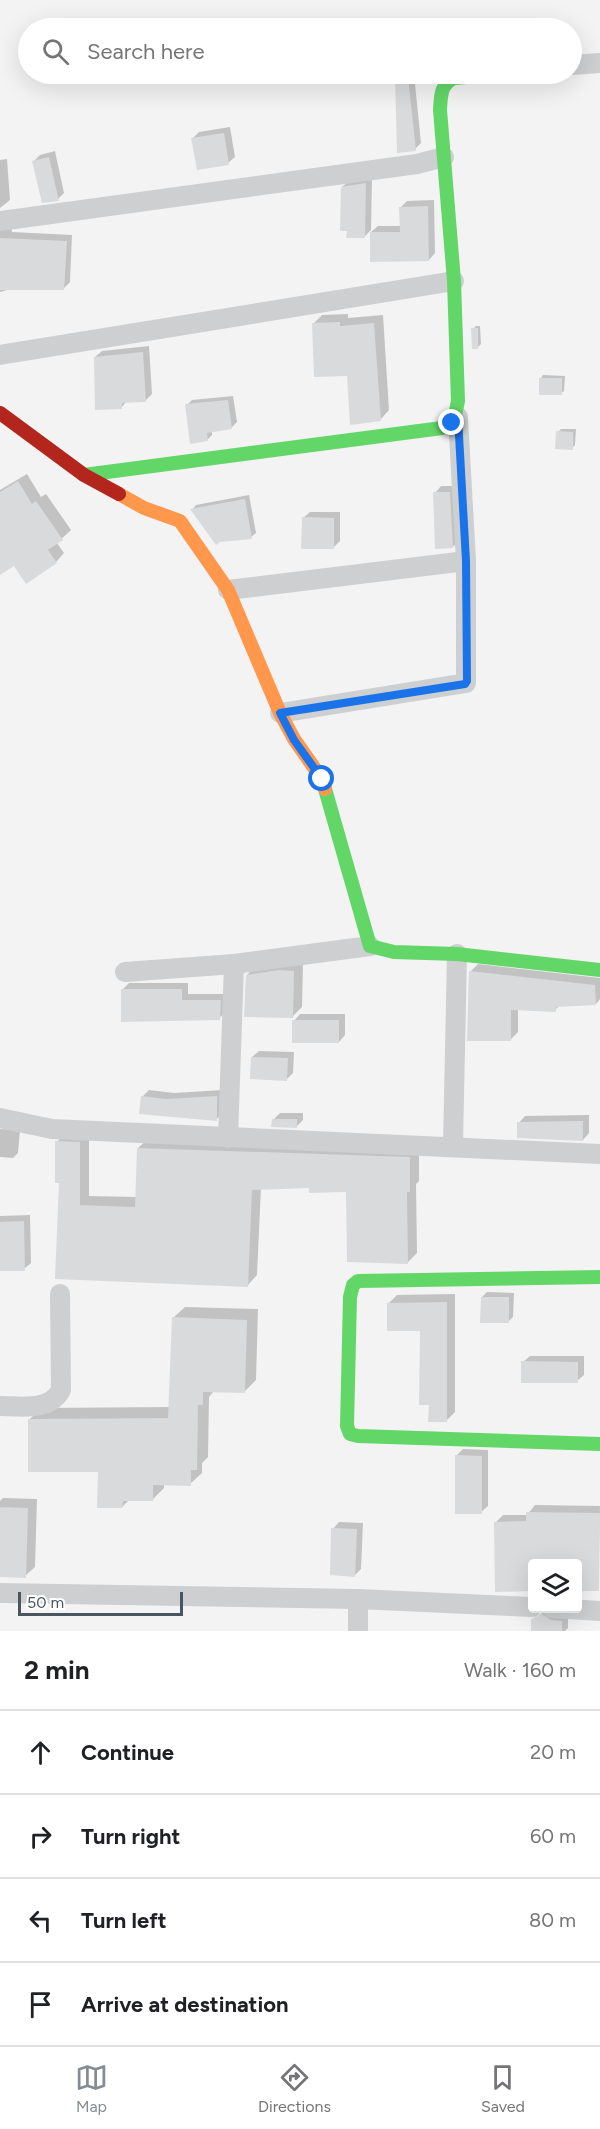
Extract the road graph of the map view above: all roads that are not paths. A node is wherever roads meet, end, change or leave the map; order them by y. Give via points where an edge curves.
1 (600, 63) edge
2 (582, 64) edge
3 (445, 84) edge
4 (444, 157) junction
5 (0, 221) edge
6 (454, 281) junction
7 (0, 355) edge
8 (0, 413) edge
9 (458, 417) junction
10 (84, 475) junction
11 (466, 561) junction
12 (228, 590) junction
13 (280, 713) junction
14 (370, 946) junction
15 (457, 954) junction
16 (234, 964) junction
17 (600, 970) edge
18 (125, 972) dead end
19 (0, 1118) edge
20 (228, 1138) junction
21 (453, 1145) junction
22 (600, 1154) edge
23 (600, 1277) edge
24 (60, 1294) dead end
25 (0, 1406) edge
26 (600, 1444) edge
27 (0, 1593) edge
28 (358, 1599) junction
29 (528, 1608) edge
30 (582, 1610) edge
31 (600, 1611) edge
32 (358, 1631) edge

1 - 2 street
3 - 4 street
4 - 5 street via 417,164
4 - 6 street
6 - 7 street
6 - 9 street
8 - 10 street
9 - 10 street via 442,428
9 - 11 street
10 - 12 street via 144,508 180,521
11 - 12 street
11 - 13 street via 466,683
12 - 13 street
13 - 14 street via 322,779
14 - 15 street via 394,952
14 - 16 street
15 - 17 street
15 - 21 street
16 - 18 street
16 - 20 street
19 - 20 street via 52,1129
20 - 21 street
21 - 22 street
23 - 26 street via 358,1281 350,1297 347,1426 350,1434 358,1436
24 - 25 street via 61,1390 57,1397 40,1405
27 - 28 street
28 - 29 street
28 - 32 street
30 - 31 street

